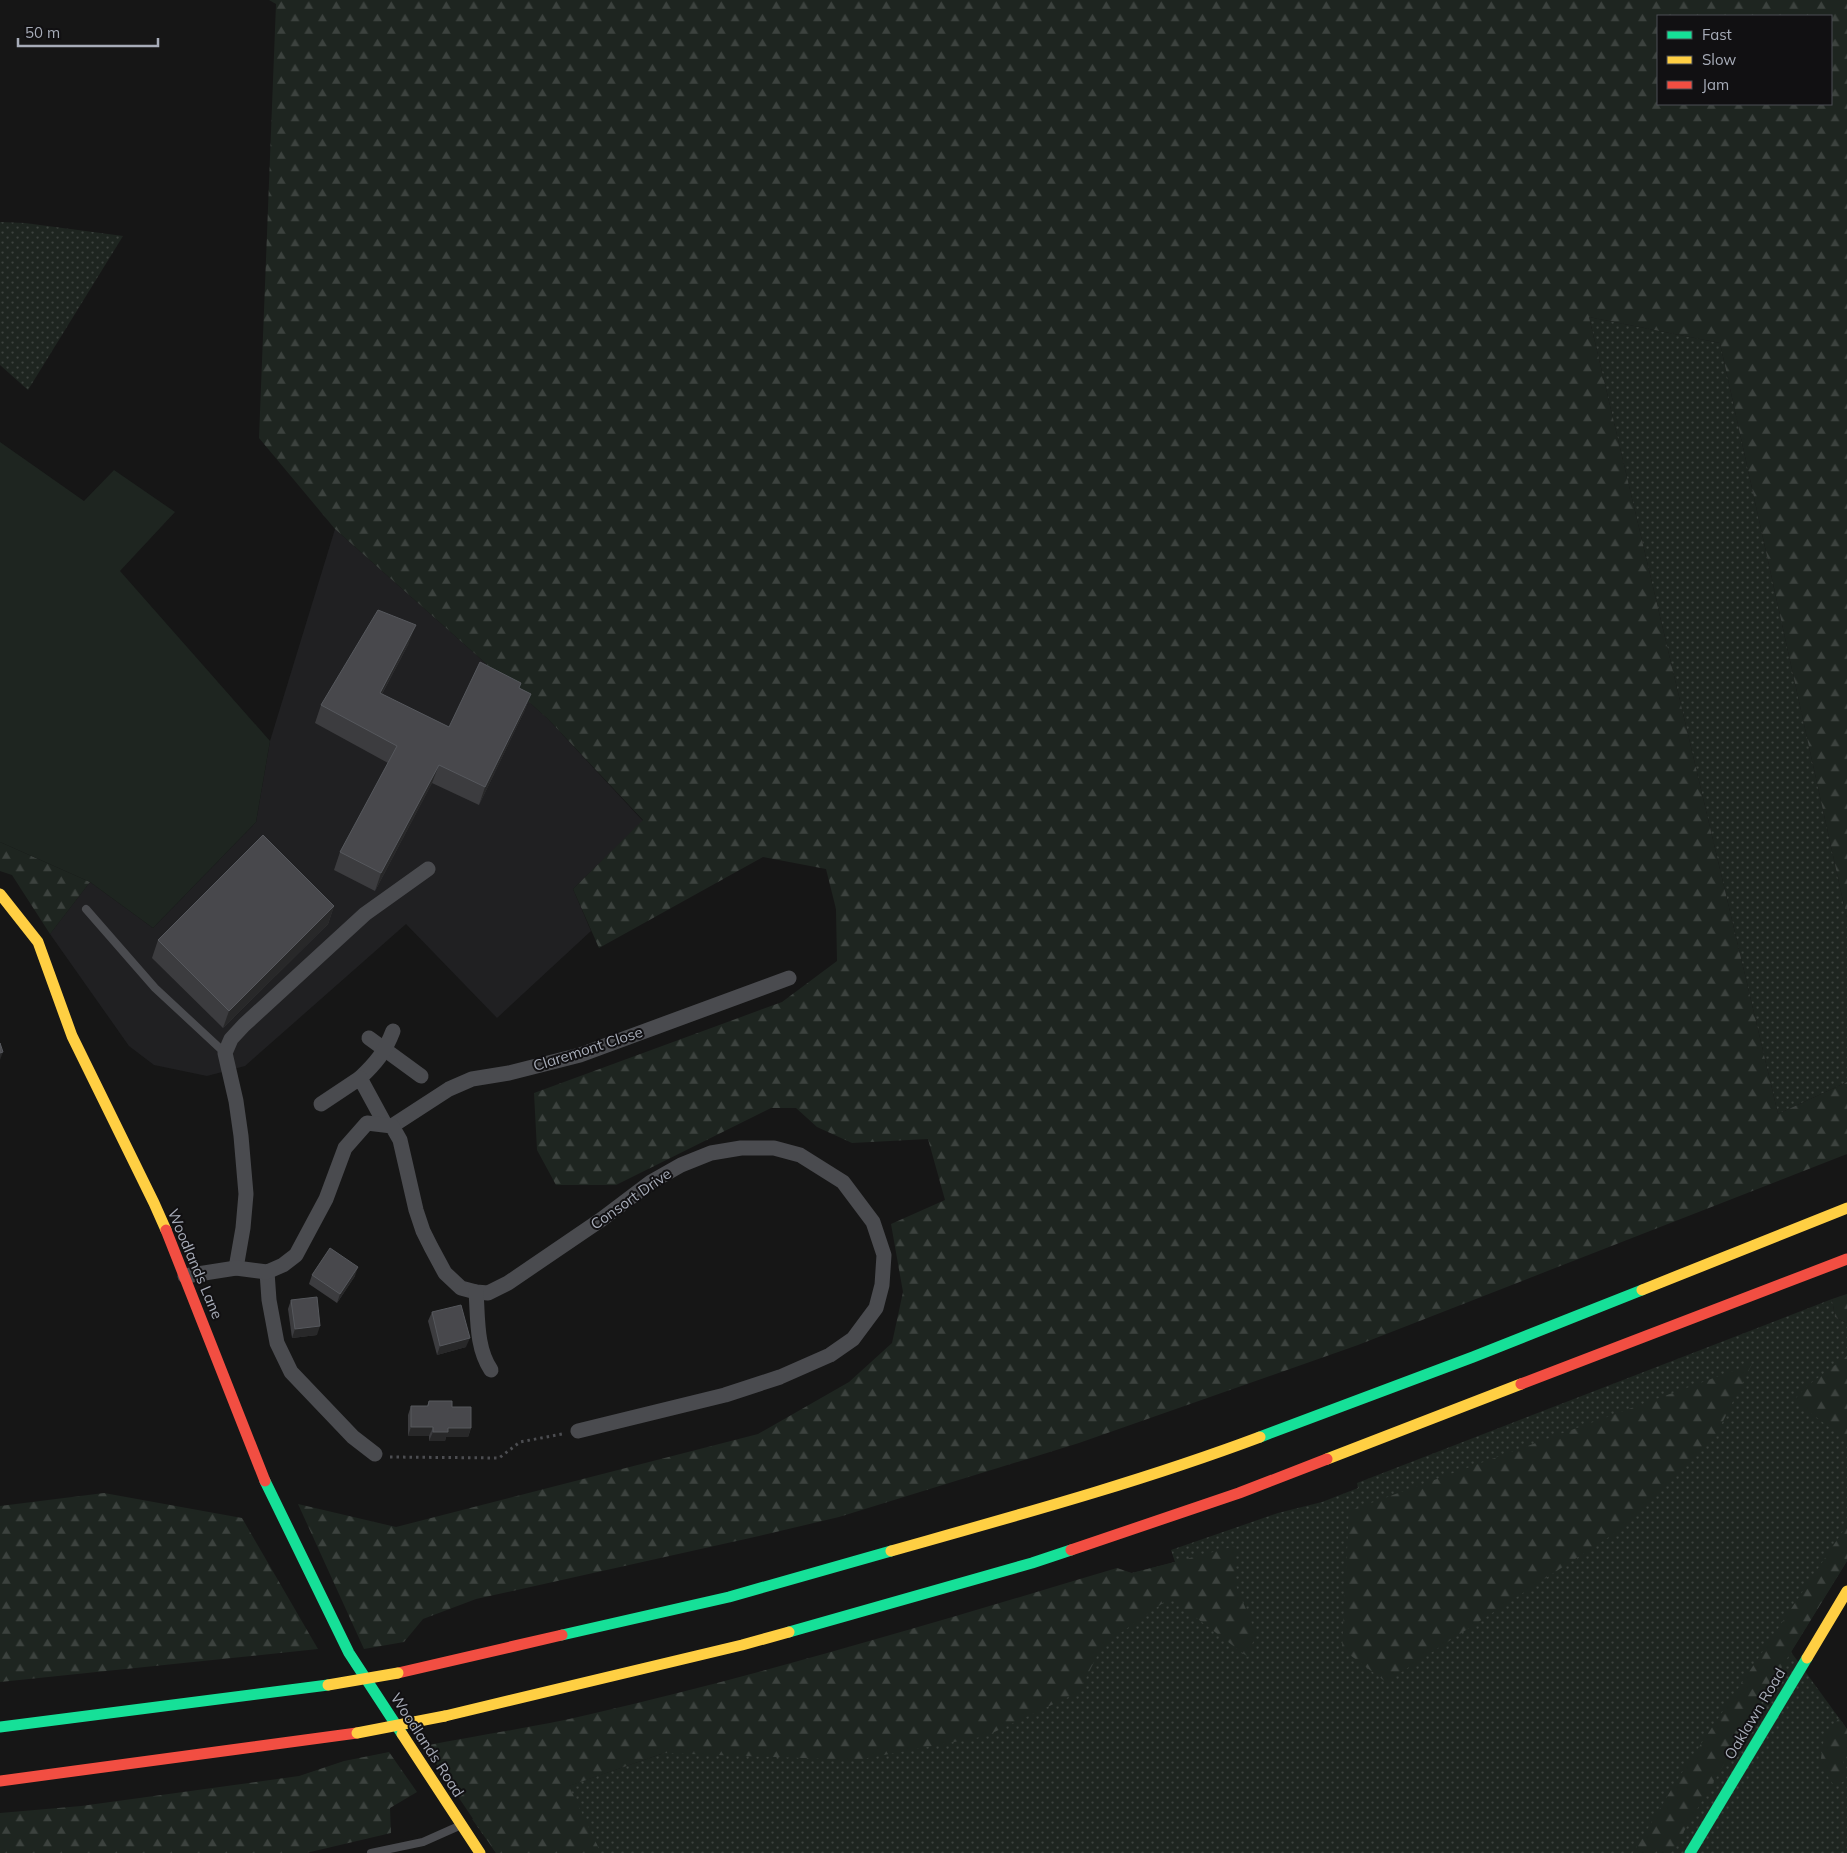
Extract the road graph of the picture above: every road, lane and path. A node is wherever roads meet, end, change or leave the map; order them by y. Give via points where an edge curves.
1 (428, 869) dead end
2 (0, 894) edge
3 (86, 910) dead end
4 (789, 978) dead end
5 (393, 1031) dead end
6 (369, 1038) dead end
7 (386, 1050) junction
8 (225, 1053) junction
9 (421, 1076) dead end
10 (360, 1078) junction
11 (321, 1104) dead end
12 (388, 1125) junction
13 (1847, 1208) edge
14 (1847, 1259) edge
15 (236, 1268) junction
16 (267, 1272) junction
17 (185, 1276) junction
18 (476, 1292) junction
19 (491, 1370) dead end
20 (578, 1431) joint
21 (375, 1454) joint
22 (1847, 1592) edge
23 (349, 1653) joint
24 (0, 1727) edge
25 (0, 1780) edge
26 (461, 1826) junction
27 (372, 1853) edge
28 (480, 1853) edge
29 (1690, 1853) edge

1 - 8 street via 365,914 258,1012 231,1039
2 - 17 main road, Woodlands Lane via 38,942 72,1036 154,1203
3 - 8 lane via 155,988
4 - 12 street, Claremont Close via 580,1055 472,1079
5 - 7 street
6 - 7 street
7 - 9 street
7 - 10 street
8 - 15 street via 236,1101 246,1194
10 - 11 street
10 - 12 street
12 - 16 street via 367,1122 345,1148 326,1199 296,1255
12 - 18 street via 400,1140 416,1210 430,1247 445,1273 455,1283
13 - 24 main road, bridge via 1473,1357 1230,1448 1080,1496 729,1597 398,1673
14 - 25 main road, bridge via 1239,1493 1032,1563 742,1645 445,1716 357,1733
15 - 16 street
15 - 17 street
16 - 21 street via 277,1343 290,1372 353,1437
17 - 23 main road, Woodlands Lane via 269,1490
18 - 19 street via 481,1344
18 - 20 street, Consort Drive via 488,1293 508,1283 651,1182 681,1165 711,1154 741,1148 774,1148 800,1155 843,1182 859,1202 873,1222 884,1255 883,1278 876,1308 853,1339 815,1362 780,1377 724,1395
20 - 21 path via 520,1442 499,1458 384,1457
22 - 29 main road, Oaklawn Road
23 - 26 main road, Woodlands Road
26 - 27 lane via 423,1842
26 - 28 main road, Woodlands Road

